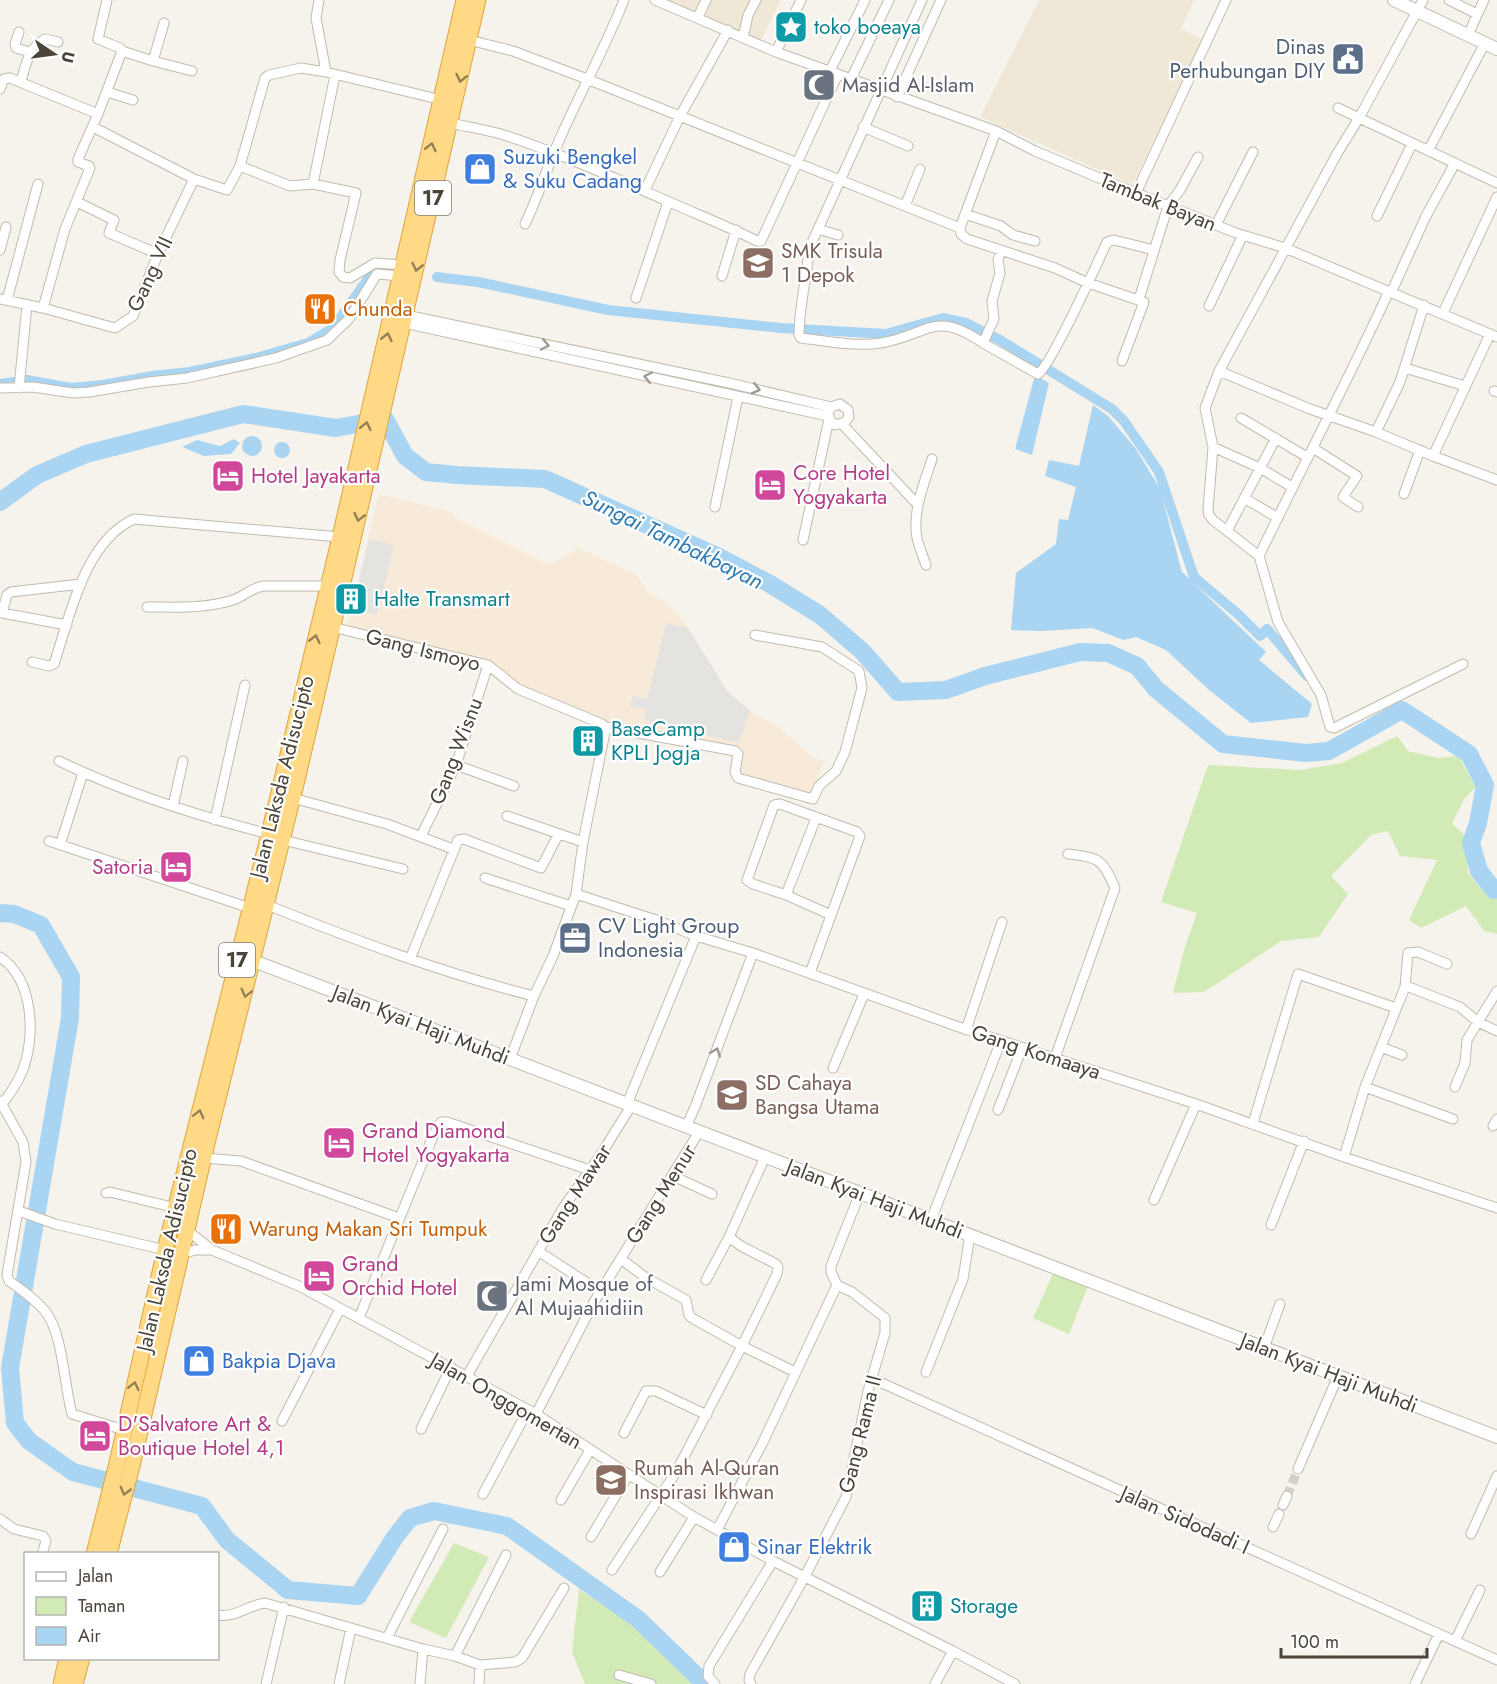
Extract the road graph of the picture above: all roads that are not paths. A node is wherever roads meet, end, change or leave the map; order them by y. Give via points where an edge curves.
1 (107, 0) edge
2 (319, 0) edge
3 (464, 0) edge
4 (478, 0) edge
5 (624, 0) edge
6 (655, 0) edge
7 (706, 0) edge
8 (756, 0) edge
9 (801, 0) edge
10 (865, 0) edge
11 (889, 0) edge
12 (922, 0) edge
13 (941, 0) edge
14 (1226, 0) edge
15 (1394, 0) edge
16 (1449, 0) edge
17 (1484, 0) edge
18 (1420, 6) edge
19 (1477, 14) junction
20 (698, 17) junction
21 (164, 23) dead end
22 (728, 30) junction
23 (19, 32) dead end
24 (1468, 35) junction
25 (743, 38) junction
26 (469, 40) junction
27 (57, 42) dead end
28 (1485, 43) junction
29 (1497, 49) edge
30 (122, 51) junction
31 (30, 52) junction
32 (776, 52) junction
33 (153, 61) junction
34 (192, 71) dead end
35 (834, 72) junction
36 (331, 73) junction
37 (587, 79) junction
38 (851, 79) junction
39 (21, 81) junction
40 (0, 89) edge
41 (880, 90) junction
42 (107, 92) junction
43 (897, 97) junction
44 (133, 100) dead end
45 (442, 100) junction
46 (1338, 108) dead end
47 (98, 114) junction
48 (680, 116) junction
49 (1359, 118) junction
50 (451, 123) junction
51 (93, 127) junction
52 (863, 127) junction
53 (996, 131) junction
54 (1412, 144) junction
55 (908, 146) dead end
56 (1428, 151) junction
57 (553, 152) junction
58 (1253, 152) dead end
59 (1198, 157) dead end
60 (798, 162) junction
61 (1455, 163) junction
62 (240, 166) junction
63 (920, 169) dead end
64 (194, 179) junction
65 (840, 180) junction
66 (1497, 183) edge
67 (38, 184) dead end
68 (313, 184) junction
69 (645, 190) junction
70 (1136, 193) junction
71 (1497, 197) edge
72 (77, 202) junction
73 (668, 202) junction
74 (904, 206) junction
75 (1168, 206) junction
76 (965, 214) junction
77 (1377, 216) dead end
78 (525, 224) dead end
79 (1216, 225) junction
80 (6, 227) dead end
81 (960, 228) junction
82 (818, 229) junction
83 (736, 230) junction
84 (838, 235) dead end
85 (1243, 235) junction
86 (1035, 241) dead end
87 (1285, 248) junction
88 (0, 250) edge
89 (1154, 250) junction
90 (1001, 252) junction
91 (158, 254) junction
92 (403, 271) junction
93 (722, 276) dead end
94 (1088, 283) junction
95 (1390, 292) junction
96 (636, 298) dead end
97 (3, 299) edge
98 (1139, 299) junction
99 (27, 305) junction
100 (1424, 305) junction
101 (1209, 306) dead end
102 (43, 308) junction
103 (1443, 313) junction
104 (405, 319) junction
105 (1494, 334) edge
106 (984, 342) junction
107 (517, 343) junction
108 (1122, 361) dead end
109 (1405, 368) junction
110 (670, 371) junction
111 (1219, 371) junction
112 (669, 381) junction
113 (19, 382) junction
114 (729, 383) junction
115 (1465, 386) junction
116 (0, 388) edge
117 (727, 394) junction
118 (381, 395) junction
119 (738, 397) junction
120 (794, 398) junction
121 (792, 409) junction
122 (1331, 415) junction
123 (829, 417) junction
124 (1241, 418) dead end
125 (844, 423) junction
126 (1376, 432) junction
127 (1276, 438) junction
128 (1213, 447) junction
129 (1313, 448) junction
130 (1419, 450) junction
131 (1433, 456) junction
132 (1307, 457) junction
133 (366, 459) junction
134 (932, 459) dead end
135 (1260, 468) junction
136 (1497, 480) edge
137 (1292, 487) junction
138 (1404, 494) dead end
139 (1244, 498) junction
140 (919, 502) junction
141 (715, 507) dead end
142 (1358, 507) dead end
143 (1278, 518) junction
144 (1227, 531) junction
145 (340, 537) junction
146 (803, 540) dead end
147 (1259, 556) junction
148 (926, 565) dead end
149 (81, 584) junction
150 (328, 586) junction
151 (147, 607) dead end
152 (67, 625) junction
153 (332, 627) junction
154 (755, 635) dead end
155 (32, 662) dead end
156 (1463, 664) dead end
157 (488, 665) junction
158 (245, 685) dead end
159 (606, 727) junction
160 (59, 761) dead end
161 (183, 761) dead end
162 (456, 765) junction
163 (83, 773) junction
164 (514, 786) dead end
165 (293, 798) junction
166 (173, 806) junction
167 (507, 816) dead end
168 (816, 818) junction
169 (214, 820) junction
170 (558, 835) junction
171 (422, 836) junction
172 (276, 837) junction
173 (49, 841) dead end
174 (583, 842) junction
175 (60, 845) junction
176 (453, 849) junction
177 (1068, 854) dead end
178 (403, 869) dead end
179 (485, 878) dead end
180 (576, 894) junction
181 (786, 895) junction
182 (267, 905) junction
183 (571, 906) junction
184 (250, 908) junction
185 (831, 915) junction
186 (1002, 922) dead end
187 (696, 936) junction
188 (753, 953) junction
189 (0, 957) edge
190 (410, 959) junction
191 (254, 961) junction
192 (1447, 964) dead end
193 (810, 973) junction
194 (1405, 987) junction
195 (1497, 991) edge
196 (864, 994) junction
197 (534, 996) junction
198 (1396, 1008) junction
199 (1478, 1022) junction
200 (966, 1030) junction
201 (1497, 1031) edge
202 (1001, 1041) junction
203 (1381, 1047) junction
204 (1022, 1048) junction
205 (1402, 1054) dead end
206 (1055, 1058) junction
207 (510, 1059) junction
208 (833, 1068) dead end
209 (1365, 1087) junction
210 (1455, 1087) dead end
211 (1, 1103) edge
212 (1196, 1104) junction
213 (629, 1105) junction
214 (998, 1110) dead end
215 (1453, 1119) dead end
216 (1253, 1123) junction
217 (686, 1127) junction
218 (699, 1132) junction
219 (1304, 1141) junction
220 (765, 1157) junction
221 (1344, 1157) junction
222 (204, 1158) junction
223 (590, 1170) junction
224 (673, 1176) junction
225 (106, 1193) dead end
226 (860, 1193) junction
227 (712, 1194) dead end
228 (1154, 1200) dead end
229 (176, 1208) junction
230 (1497, 1208) edge
231 (19, 1210) junction
232 (399, 1218) junction
233 (931, 1220) junction
234 (1271, 1225) dead end
235 (187, 1230) junction
236 (970, 1235) junction
237 (729, 1237) junction
238 (165, 1250) junction
239 (212, 1250) junction
240 (538, 1251) junction
241 (182, 1253) junction
242 (621, 1259) junction
243 (706, 1280) dead end
244 (837, 1285) junction
245 (601, 1292) junction
246 (1280, 1304) dead end
247 (340, 1309) junction
248 (359, 1318) junction
249 (742, 1346) junction
250 (1264, 1348) junction
251 (451, 1367) junction
252 (795, 1372) junction
253 (926, 1372) dead end
254 (467, 1376) junction
255 (1338, 1376) junction
256 (873, 1378) junction
257 (532, 1412) junction
258 (706, 1415) junction
259 (282, 1421) dead end
260 (421, 1429) dead end
261 (124, 1430) junction
262 (624, 1433) dead end
263 (1497, 1437) edge
264 (590, 1450) junction
265 (124, 1465) junction
266 (1298, 1469) tunnel mouth
267 (628, 1475) junction
268 (1497, 1476) edge
269 (483, 1494) dead end
270 (660, 1495) junction
271 (561, 1500) dead end
272 (1283, 1505) tunnel mouth
273 (111, 1515) junction
274 (694, 1517) junction
275 (1, 1523) edge
276 (1273, 1527) dead end
277 (443, 1529) dead end
278 (717, 1530) junction
279 (1471, 1534) dead end
280 (591, 1537) dead end
281 (43, 1552) edge
282 (95, 1552) edge
283 (109, 1552) edge
284 (506, 1555) dead end
285 (773, 1561) junction
286 (612, 1570) dead end
287 (660, 1572) dead end
288 (804, 1578) junction
289 (564, 1588) dead end
290 (1480, 1590) dead end
291 (284, 1607) junction
292 (219, 1615) edge
293 (351, 1628) junction
294 (1439, 1634) junction
295 (387, 1638) junction
296 (1455, 1641) junction
297 (423, 1649) junction
298 (953, 1651) junction
299 (455, 1656) junction
300 (68, 1660) edge
301 (82, 1660) edge
302 (1497, 1660) edge
303 (480, 1665) junction
304 (619, 1675) dead end
305 (61, 1684) edge
306 (75, 1684) edge
307 (266, 1684) edge
308 (339, 1684) edge
309 (420, 1684) edge
310 (479, 1684) edge
311 (651, 1684) edge
312 (715, 1684) edge
313 (751, 1684) edge
314 (935, 1684) edge
315 (1015, 1684) edge
316 (1415, 1684) edge

1 - 30 street via 98,39
2 - 36 street via 316,18
3 - 45 highway, Jalan Laksda Adisucipto / 17
4 - 26 highway, Jalan Laksda Adisucipto / 17
5 - 37 street
6 - 20 street, Tambak Bayan
7 - 20 street
8 - 25 street
9 - 32 street
10 - 35 street
11 - 38 street
12 - 41 street
13 - 43 street
14 - 70 street
15 - 18 street
16 - 19 street
17 - 19 street
18 - 24 street
18 - 49 street
19 - 24 street
20 - 22 street, Tambak Bayan
21 - 33 street
22 - 25 street, Tambak Bayan
22 - 48 street
23 - 31 street via 16,48
24 - 28 street
25 - 32 street, Tambak Bayan
26 - 37 street via 513,51
26 -> 50 highway, Jalan Laksda Adisucipto / 17
27 - 31 street via 42,39
28 - 29 street
28 - 56 street
30 - 33 street
30 - 42 street
31 - 39 street
32 - 35 street, Tambak Bayan
33 - 34 street
35 - 38 street, Tambak Bayan
35 - 60 street
36 - 45 street
36 - 62 street via 301,68 267,76
36 - 68 street
37 - 48 street
37 - 57 street
38 - 41 street, Tambak Bayan
39 - 40 street via 4,79
39 - 47 street
41 - 43 street, Tambak Bayan
41 - 52 street
42 - 44 street
42 - 47 street
43 - 53 street, Tambak Bayan
92 -> 45 highway, Jalan Laksda Adisucipto / 17
46 - 49 street
47 - 51 street
48 - 60 street
48 - 69 street
49 - 54 street
49 - 87 street
50 - 57 street
50 -> 104 highway, Jalan Laksda Adisucipto / 17
51 - 64 street
51 - 72 street via 78,159 90,168
52 - 55 street
52 - 65 street
53 - 70 street, Tambak Bayan
53 - 76 street
54 - 56 street
54 - 77 street
56 - 61 street
57 - 69 street
57 - 78 street
58 - 79 street
59 - 75 street
60 - 65 street
60 - 83 street via 761,240
61 - 66 street
61 - 95 street
62 - 64 street via 227,190
62 - 68 street via 290,186
63 - 74 street
64 - 91 street, Gang VII
65 - 74 street
65 - 82 street
67 - 97 street
68 - 92 street via 356,193 340,260 339,272 343,277 350,278 375,263 388,262
69 - 73 street
70 - 75 street, Tambak Bayan
71 - 103 street
72 - 91 street via 114,220 109,233
72 - 102 street via 60,244
73 - 83 street
73 - 96 street
74 - 81 street
75 - 79 street, Tambak Bayan
75 - 89 street
76 - 81 street
76 - 86 street
79 - 85 street, Tambak Bayan
80 - 88 street
81 - 90 street via 963,236
82 - 84 street
82 - 106 street via 809,249 799,316 801,338 873,343 944,326 965,331
83 - 93 street
85 - 87 street, Tambak Bayan
85 - 101 street
87 - 95 street, Tambak Bayan
87 - 111 street
89 - 94 street via 1110,240
89 - 98 street
90 - 94 street
90 - 106 street via 992,301 994,320
91 - 102 street, Gang VII via 133,316 115,328
92 - 113 street via 377,274 349,319 327,340 276,358 187,378 89,392 73,393
118 -> 92 highway, Jalan Laksda Adisucipto / 17
94 - 98 street
94 - 106 street via 1041,373
95 - 100 street, Tambak Bayan
95 - 122 street
97 - 99 street, Gang VII
98 - 108 street via 1144,305
99 - 102 street, Gang VII
99 - 113 street
100 - 103 street, Tambak Bayan
100 - 109 street
103 - 105 street, Tambak Bayan
104 - 107 street
104 - 118 highway, Jalan Laksda Adisucipto / 17
105 - 115 street
107 -> 110 street
112 -> 107 street
109 - 115 street
109 - 126 street
110 - 112 street
110 - 114 street
111 - 122 street
111 - 128 street via 1205,408
112 - 117 street
113 - 116 street
114 - 117 street
114 -> 120 street
115 - 131 street
117 - 119 street
118 - 133 highway, Jalan Laksda Adisucipto / 17
119 - 121 street
119 - 141 street
120 - 121 street
120 - 123 street
121 - 123 street
122 - 126 street
122 - 129 street
123 - 125 street via 835,425
123 - 125 street via 837,404 849,413
123 - 146 street
124 - 127 street
125 - 140 street
126 - 130 street
127 - 132 street
127 - 135 street
128 - 135 street
128 - 144 street via 1209,515
129 - 132 street
129 - 142 street via 1357,476 1343,497
130 - 131 street
130 - 138 street
131 - 136 street
132 - 137 street
133 - 145 highway, Jalan Laksda Adisucipto / 17
133 -> 153 highway, Jalan Laksda Adisucipto / 17
134 - 140 street
135 - 137 street
135 - 139 street
137 - 143 street
139 - 143 street
139 - 144 street
140 - 148 street via 916,534
143 - 147 street
144 - 147 street
145 - 149 street via 134,519 104,542
145 - 150 highway, Jalan Laksda Adisucipto / 17
147 - 156 street via 1278,622 1321,695 1330,727
149 - 152 street
149 - 152 street via 7,595 2,614
150 - 151 street via 263,586 233,600 199,607
172 -> 150 highway, Jalan Laksda Adisucipto / 17
152 - 155 street via 54,664
153 - 157 street, Gang Ismoyo
153 - 165 highway, Jalan Laksda Adisucipto / 17
154 - 159 street, Gang Ismoyo via 822,647 859,671 862,688 845,752 836,771 819,786 813,799 738,778 735,751
157 - 159 street, Gang Ismoyo via 518,689
157 - 162 street, Gang Wisnu
158 - 169 street
159 - 174 street
160 - 163 street
161 - 166 street
162 - 164 street
162 - 171 street, Gang Wisnu
163 - 166 street
163 - 175 street
165 - 171 street
165 - 172 highway, Jalan Laksda Adisucipto / 17
166 - 169 street
167 - 170 street
168 - 181 street
168 - 181 street via 776,804 768,820 747,880
168 - 185 street via 860,836
169 - 172 street
170 - 174 street
170 - 176 street via 541,868 464,838
171 - 176 street
172 - 178 street
172 - 182 highway, Jalan Laksda Adisucipto / 17
172 - 184 highway, Jalan Laksda Adisucipto / 17
173 - 175 street
174 - 180 street
175 - 184 street
176 - 190 street
177 - 206 street via 1100,861 1114,888
179 - 183 street
180 - 183 street
180 - 187 street, Gang Komaaya
181 - 185 street
182 - 190 street
182 - 191 highway, Jalan Laksda Adisucipto / 17
183 - 197 street
229 -> 184 highway, Jalan Laksda Adisucipto / 17
185 - 193 street
186 - 200 street
187 - 188 street, Gang Komaaya
187 - 213 street, Gang Mawar
188 - 193 street, Gang Komaaya
217 -> 188 street
189 - 211 street via 15,970 29,1010 23,1070
190 - 197 street
191 - 207 street, Jalan Kyai Haji Muhdi
191 -> 222 highway, Jalan Laksda Adisucipto / 17
192 - 194 street via 1418,952 1408,953
193 - 196 street, Gang Komaaya
194 - 198 street
194 - 199 street via 1460,1007
195 - 199 street
196 - 200 street, Gang Komaaya
196 - 208 street
197 - 207 street
198 - 203 street
198 - 216 street via 1298,974
199 - 201 street
199 - 210 street via 1467,1040 1465,1063
200 - 202 street, Gang Komaaya
202 - 204 street, Gang Komaaya
202 - 233 street
203 - 205 street
203 - 209 street
204 - 206 street, Gang Komaaya
204 - 214 street
206 - 212 street, Gang Komaaya
207 - 213 street, Jalan Kyai Haji Muhdi
209 - 215 street
209 - 221 street
211 - 231 street via 24,1142 26,1162
212 - 216 street, Gang Komaaya
212 - 228 street
213 - 217 street, Jalan Kyai Haji Muhdi
213 - 223 street, Gang Mawar
216 - 219 street, Gang Komaaya
217 - 218 street, Jalan Kyai Haji Muhdi
218 - 220 street, Jalan Kyai Haji Muhdi
218 - 224 street, Gang Menur
219 - 221 street, Gang Komaaya
219 - 234 street
220 - 226 street, Jalan Kyai Haji Muhdi
220 - 237 street
221 - 230 street, Gang Komaaya
222 - 232 street via 242,1161
222 - 235 highway, Jalan Laksda Adisucipto / 17
223 - 232 street via 441,1122
223 - 240 street, Gang Mawar
224 - 227 street
224 - 242 street, Gang Menur
225 - 229 street
226 - 233 street, Jalan Kyai Haji Muhdi
226 - 244 street via 831,1266
229 - 238 highway, Jalan Laksda Adisucipto / 17
231 - 238 street via 55,1224
231 - 261 street via 9,1281 46,1312 58,1343 72,1414
232 - 248 street
233 - 236 street, Jalan Kyai Haji Muhdi
235 - 239 street
235 - 241 highway, Jalan Laksda Adisucipto / 17
236 - 250 street, Jalan Kyai Haji Muhdi
236 - 253 street via 963,1279
237 - 243 street
237 - 249 street via 778,1267
261 -> 238 highway, Jalan Laksda Adisucipto / 17
239 - 241 street
239 - 247 street, Jalan Onggomertan via 299,1286
240 - 245 street
240 - 254 street, Gang Mawar
241 - 265 highway, Jalan Laksda Adisucipto / 17
242 - 245 street, Gang Menur
242 - 249 street via 686,1300 692,1318
244 - 252 street
244 - 256 street, Gang Rama II via 885,1318
245 - 257 street, Gang Menur
246 - 250 street
247 - 248 street, Jalan Onggomertan
247 - 259 street
248 - 251 street, Jalan Onggomertan
249 - 252 street
249 - 258 street
250 - 255 street, Jalan Kyai Haji Muhdi
251 - 254 street, Jalan Onggomertan
251 - 260 street
252 - 278 street
254 - 257 street, Jalan Onggomertan
255 - 263 street, Jalan Kyai Haji Muhdi
255 - 266 street
256 - 288 street, Gang Rama II via 846,1497
256 - 294 street, Jalan Sidodadi I
257 - 264 street, Jalan Onggomertan
257 - 269 street, Gang Menur
258 - 262 street via 646,1390
258 - 270 street
261 - 265 highway, Jalan Laksda Adisucipto / 17
264 - 267 street, Jalan Onggomertan
264 - 271 street
265 - 273 highway, Jalan Laksda Adisucipto / 17
267 - 270 street, Jalan Onggomertan
267 - 280 street
268 - 279 street
270 - 274 street, Jalan Onggomertan
270 - 286 street
272 - 276 street
273 - 282 highway, Jalan Laksda Adisucipto / 17
273 - 283 highway, Jalan Laksda Adisucipto / 17
274 - 278 street, Jalan Onggomertan
274 - 287 street
275 - 281 street via 43,1536 46,1541
277 - 295 street
278 - 285 street, Jalan Onggomertan
284 - 299 street
285 - 288 street, Jalan Onggomertan
285 - 312 street via 709,1666 708,1676
288 - 298 street, Jalan Onggomertan
288 - 313 street, Gang Rama II via 750,1674
289 - 303 street via 522,1658
290 - 296 street
291 - 292 street via 255,1604 235,1614
291 - 293 street
291 - 307 street
293 - 295 street
293 - 308 street
294 - 296 street, Jalan Sidodadi I
294 - 316 street
295 - 297 street
296 - 302 street, Jalan Sidodadi I
297 - 299 street
297 - 309 street
298 - 314 street
298 - 315 street, Jalan Onggomertan
299 - 303 street
300 - 305 highway
301 - 306 highway
303 - 310 street
304 - 311 street

